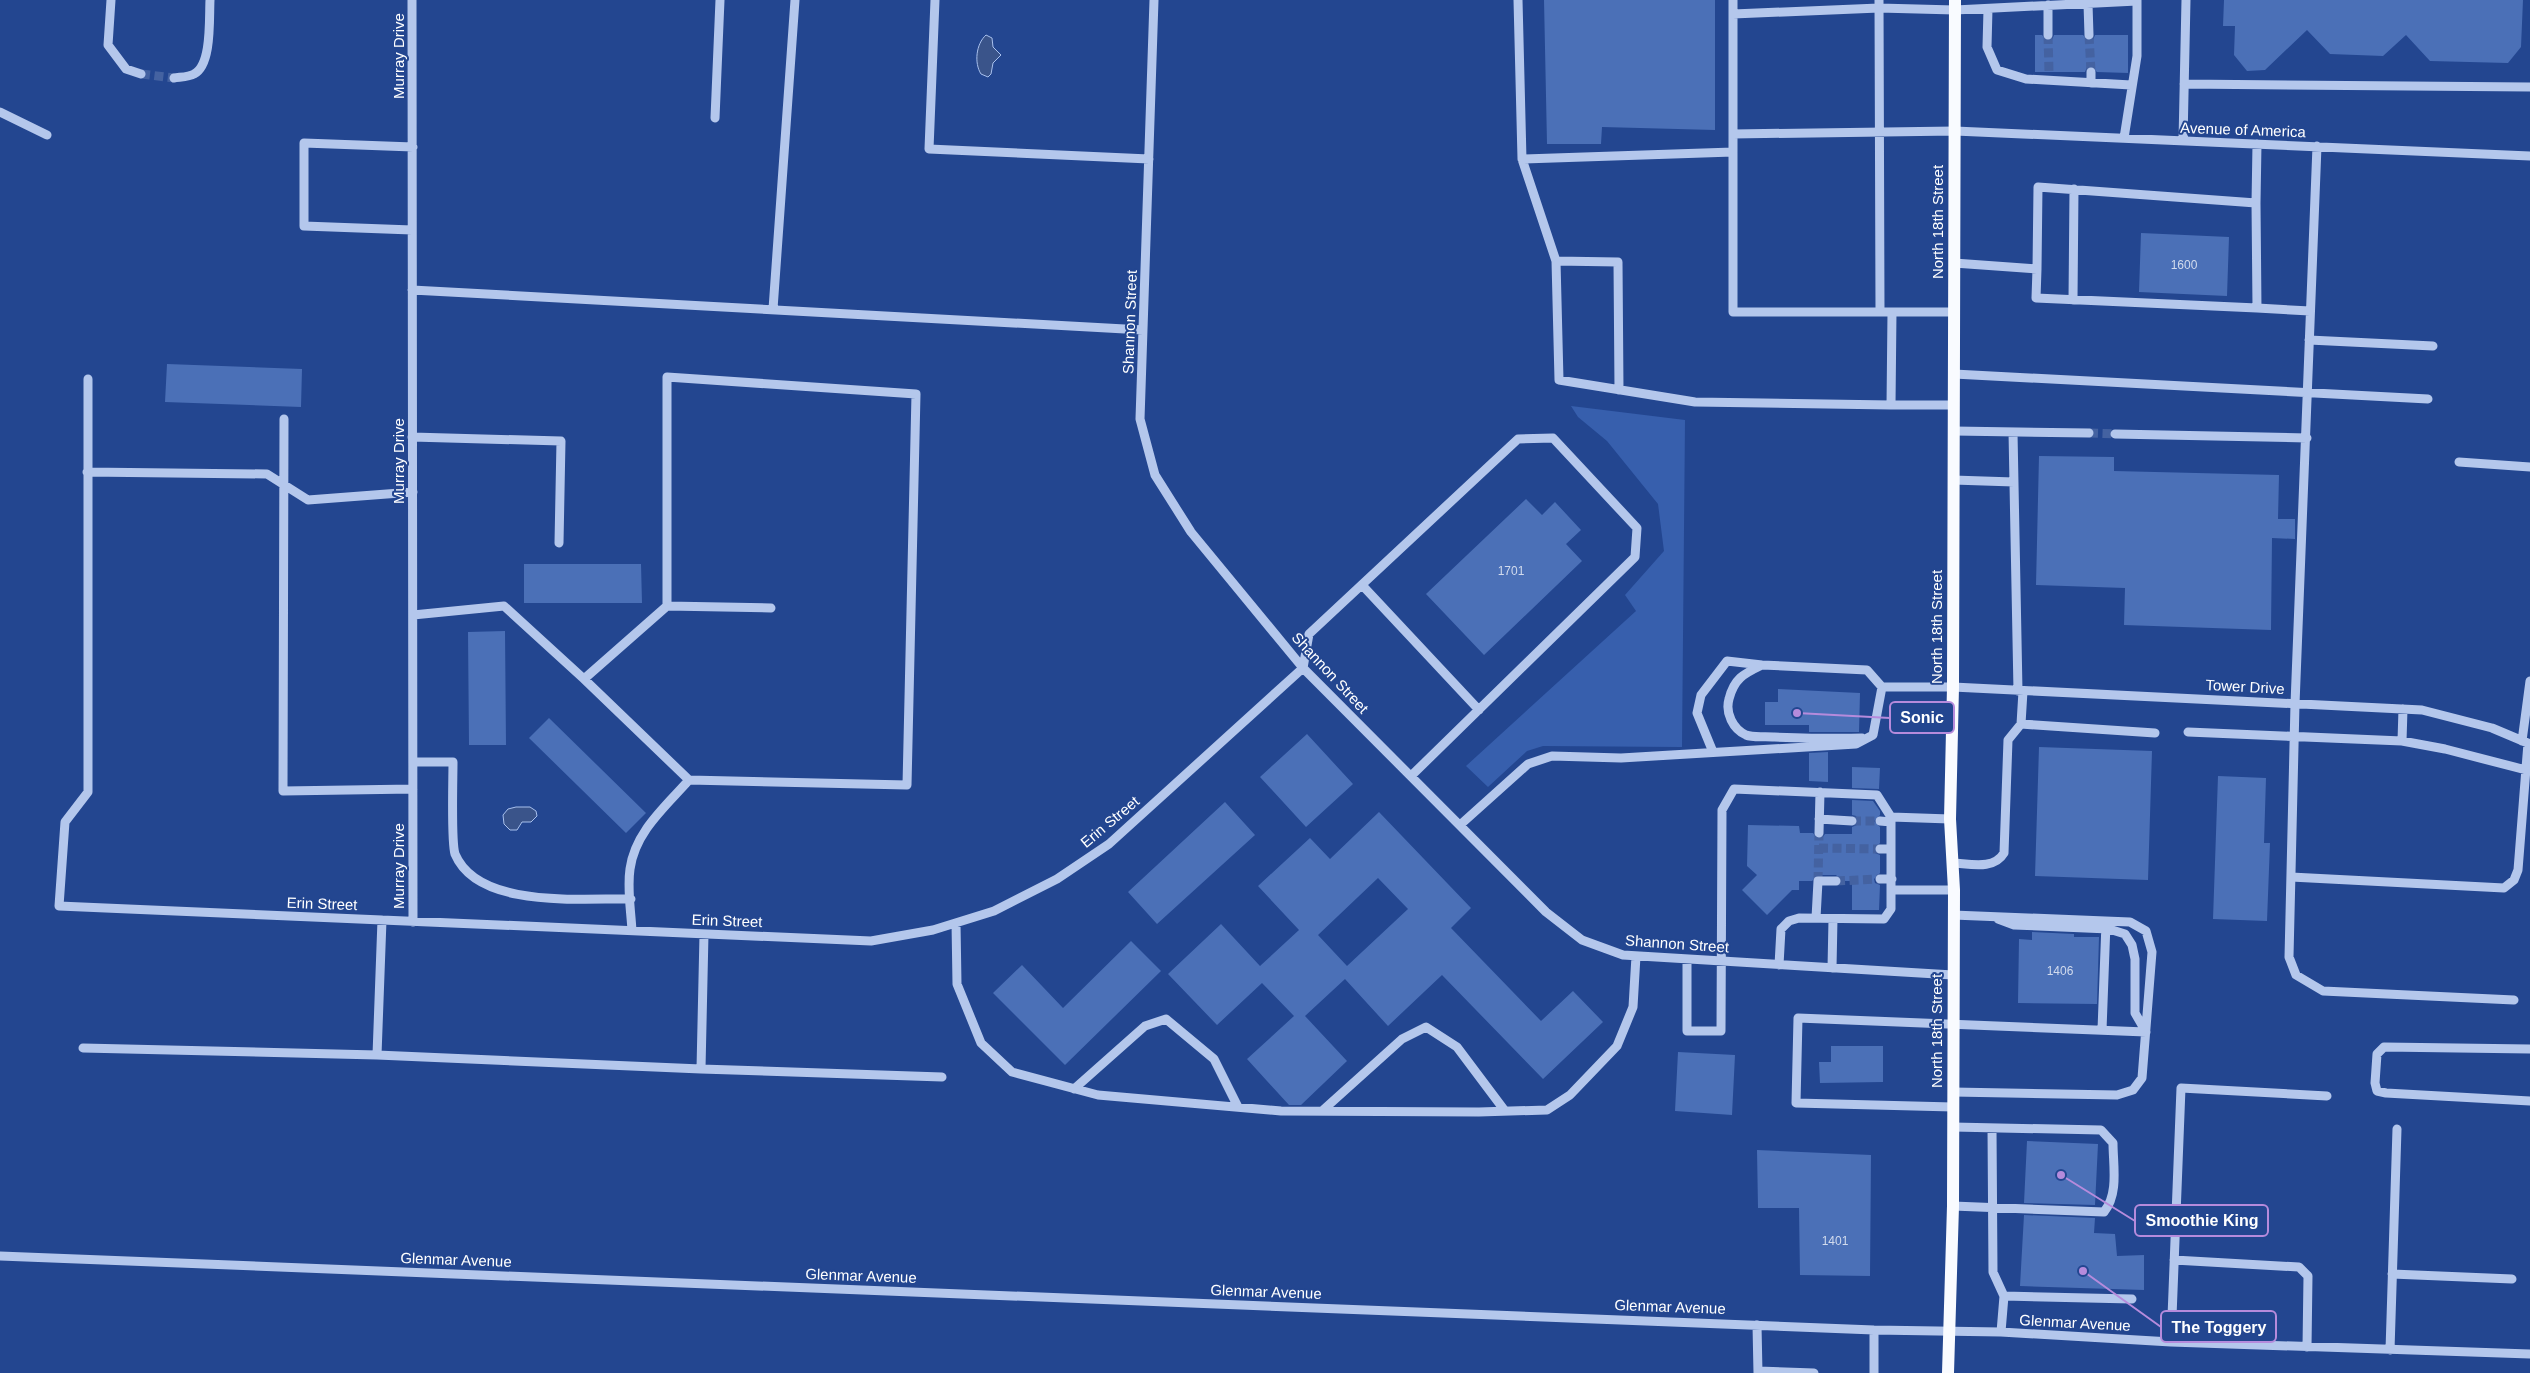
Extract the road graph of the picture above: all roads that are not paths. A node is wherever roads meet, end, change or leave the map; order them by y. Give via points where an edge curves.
1 (111, 0) edge
2 (210, 0) edge
3 (412, 0) edge
4 (720, 0) edge
5 (795, 0) edge
6 (934, 0) edge
7 (1154, 0) edge
8 (1518, 0) edge
9 (1733, 0) edge
10 (2137, 0) edge
11 (2186, 0) edge
12 (1878, 4) edge
13 (2088, 4) junction
14 (1955, 5) edge
15 (2048, 5) junction
16 (1988, 8) junction
17 (1733, 14) junction
18 (2048, 35) tunnel mouth
19 (2089, 35) tunnel mouth
20 (2091, 72) tunnel mouth
21 (141, 74) tunnel mouth
22 (174, 78) tunnel mouth
23 (2091, 83) junction
24 (2184, 84) junction
25 (2132, 86) junction
26 (2530, 87) edge
27 (0, 112) edge
28 (715, 118) dead end
29 (1879, 131) junction
30 (1955, 131) junction
31 (1733, 134) junction
32 (48, 135) dead end
33 (2124, 138) junction
34 (2183, 141) junction
35 (2257, 144) junction
36 (2317, 146) junction
37 (413, 147) junction
38 (1733, 152) junction
39 (2530, 156) edge
40 (1522, 158) junction
41 (1149, 159) junction
42 (2074, 189) junction
43 (2256, 203) junction
44 (412, 230) junction
45 (1556, 261) junction
46 (1954, 263) junction
47 (2037, 269) junction
48 (412, 290) junction
49 (2073, 300) junction
50 (2257, 308) junction
51 (773, 309) junction
52 (1880, 312) junction
53 (1892, 312) junction
54 (1954, 312) junction
55 (2310, 312) junction
56 (1143, 330) junction
57 (2309, 340) junction
58 (2433, 346) dead end
59 (1954, 374) junction
60 (88, 379) dead end
61 (1619, 390) junction
62 (2308, 394) junction
63 (2428, 399) dead end
64 (1891, 404) junction
65 (1954, 405) junction
66 (284, 419) dead end
67 (1954, 431) junction
68 (2013, 432) junction
69 (2089, 433) tunnel mouth
70 (2115, 434) tunnel mouth
71 (412, 437) junction
72 (2307, 438) junction
73 (2458, 462) dead end
74 (2530, 467) edge
75 (87, 472) junction
76 (1954, 480) junction
77 (2014, 482) junction
78 (284, 485) junction
79 (412, 492) junction
80 (559, 543) dead end
81 (1362, 585) junction
82 (667, 606) junction
83 (770, 608) dead end
84 (413, 614) junction
85 (1762, 665) junction
86 (1303, 668) junction
87 (584, 679) junction
88 (2530, 681) edge
89 (1882, 687) junction
90 (1953, 687) junction
91 (2020, 691) junction
92 (2295, 704) junction
93 (2403, 708) junction
94 (1479, 710) junction
95 (2021, 724) junction
96 (2188, 732) dead end
97 (2155, 733) dead end
98 (2294, 735) junction
99 (1867, 738) junction
100 (2402, 741) junction
101 (2527, 743) edge
102 (1714, 752) junction
103 (413, 762) junction
104 (2526, 770) junction
105 (1411, 776) junction
106 (689, 780) junction
107 (412, 789) junction
108 (1820, 792) junction
109 (1819, 819) junction
110 (1950, 819) junction
111 (1891, 820) junction
112 (1852, 821) tunnel mouth
113 (1880, 821) tunnel mouth
114 (1460, 825) junction
115 (1819, 834) tunnel mouth
116 (1880, 849) tunnel mouth
117 (1891, 849) junction
118 (1953, 863) junction
119 (2291, 877) junction
120 (1880, 879) tunnel mouth
121 (1892, 879) junction
122 (1836, 881) tunnel mouth
123 (1892, 890) junction
124 (1954, 890) junction
125 (631, 899) junction
126 (1954, 915) junction
127 (1816, 918) junction
128 (1833, 919) junction
129 (382, 920) junction
130 (413, 922) junction
131 (956, 923) junction
132 (2106, 925) junction
133 (632, 931) junction
134 (704, 934) junction
135 (1636, 956) junction
136 (1687, 960) junction
137 (1722, 961) junction
138 (1779, 965) junction
139 (1832, 968) junction
140 (1953, 975) junction
141 (2514, 1000) dead end
142 (1953, 1023) junction
143 (2102, 1030) junction
144 (2146, 1032) junction
145 (83, 1048) dead end
146 (2530, 1049) edge
147 (377, 1055) junction
148 (701, 1069) junction
149 (942, 1076) dead end
150 (1074, 1089) junction
151 (1953, 1092) junction
152 (2327, 1096) dead end
153 (2530, 1101) edge
154 (1238, 1107) junction
155 (1953, 1107) junction
156 (1322, 1111) junction
157 (1505, 1111) junction
158 (1953, 1127) junction
159 (1992, 1128) junction
160 (2397, 1129) dead end
161 (1953, 1206) junction
162 (1991, 1207) junction
163 (0, 1256) edge
164 (2174, 1260) junction
165 (2392, 1274) junction
166 (2512, 1279) dead end
167 (2004, 1296) junction
168 (2132, 1299) dead end
169 (1757, 1325) junction
170 (1874, 1330) junction
171 (1948, 1332) junction
172 (2001, 1332) junction
173 (2171, 1342) junction
174 (2307, 1347) junction
175 (2390, 1350) junction
176 (2530, 1354) edge
177 (1758, 1372) edge
178 (1814, 1373) edge
179 (1874, 1373) edge
180 (1948, 1373) edge

1 - 21 street via 108,45 126,69
2 - 22 street via 207,52 202,66 194,75
3 - 37 street, Murray Drive
4 - 28 street
5 - 51 street
6 - 41 street via 929,149
7 - 41 street, Shannon Street
8 - 40 street
9 - 17 street
10 - 13 street
10 - 25 street via 2137,56
11 - 24 street
12 - 14 street
12 - 17 street
12 - 29 street
13 - 15 street
13 - 19 street
14 - 16 street
14 - 30 main road, North 18th Street
15 - 16 street
15 - 18 street
16 - 23 street via 1987,47 1997,70 2026,79 2049,76
17 - 31 street
20 - 23 street
23 - 25 street
24 - 26 street
24 - 34 street
25 - 33 street
27 - 32 street
29 - 30 street, Avenue of America
29 - 31 street, Avenue of America
29 - 52 street
30 - 33 street, Avenue of America
30 - 46 main road, North 18th Street
31 - 38 street
33 - 34 street, Avenue of America
34 - 35 street, Avenue of America
35 - 36 street, Avenue of America
35 - 43 street
36 - 39 street, Avenue of America
36 - 55 street
37 - 44 street, Murray Drive
37 - 44 street via 304,144 304,226
38 - 40 street
38 - 52 street via 1733,312
40 - 45 street
41 - 56 street, Shannon Street
42 - 43 street
42 - 47 street via 2038,187
42 - 49 street
43 - 50 street
44 - 48 street, Murray Drive
45 - 61 street via 1559,380
45 - 61 street via 1618,262
46 - 47 street
46 - 54 main road, North 18th Street
47 - 49 street via 2036,298
48 - 51 street
48 - 71 street, Murray Drive
49 - 50 street
50 - 55 street
51 - 56 street
52 - 53 street
53 - 54 street
53 - 64 street
54 - 59 main road, North 18th Street
55 - 57 street
56 - 86 street, Shannon Street via 1140,419 1155,475 1191,532
57 - 58 street
57 - 62 street
59 - 62 street
59 - 65 main road, North 18th Street
60 - 75 street
61 - 64 street via 1695,402
62 - 63 street
62 - 72 street
64 - 65 street
65 - 67 main road, North 18th Street
66 - 78 street
67 - 68 street
67 - 76 main road, North 18th Street
68 - 69 street
68 - 77 street
70 - 72 street
71 - 79 street, Murray Drive
71 - 80 street via 561,441
72 - 92 street
73 - 74 street
75 - 78 street via 267,474
75 - 129 street, Erin Street via 88,792 65,822 59,906
76 - 77 street
76 - 90 main road, North 18th Street
77 - 91 street
78 - 79 street via 308,500
78 - 107 street via 284,791
79 - 84 street, Murray Drive
81 - 86 street via 1309,634
81 - 94 street
81 - 94 street via 1518,439 1553,438 1631,521 1637,528 1635,557
82 - 83 street
82 - 87 street
82 - 106 street via 667,377 916,394 907,785
84 - 87 street via 504,606
84 - 103 street, Murray Drive
85 - 89 street via 1866,670
85 - 99 street via 1742,674 1734,683 1728,702 1729,716 1736,728 1747,735
85 - 102 street via 1727,661 1701,695 1697,713
86 - 105 street, Shannon Street
86 - 131 street, Erin Street via 1109,844 1057,879 994,911
87 - 106 street
88 - 101 street
89 - 90 street, Tower Drive
89 - 99 street via 1873,735
90 - 91 street, Tower Drive
90 - 110 main road, North 18th Street
91 - 92 street, Tower Drive
91 - 95 street
92 - 93 street, Tower Drive
92 - 98 street
93 - 100 street
93 - 101 street, Tower Drive via 2492,728
94 - 105 street
95 - 97 street
95 - 118 street via 2008,740 2004,853 1992,864
96 - 98 street
98 - 100 street
98 - 119 street
99 - 102 street via 1856,744
100 - 104 street
101 - 104 street
102 - 114 street via 1621,758 1552,756 1528,764
103 - 107 street, Murray Drive
103 - 125 street via 453,762 454,853 467,873 480,882 494,890 522,896
104 - 119 street via 2518,870 2514,880 2504,888
105 - 114 street, Shannon Street
106 - 125 street via 646,827 636,846 630,870
107 - 130 street, Murray Drive
108 - 109 street
108 - 111 street via 1877,795
108 - 137 street via 1734,789 1722,810
109 - 112 street
109 - 115 street
110 - 111 street
110 - 118 main road, North 18th Street
111 - 113 street
111 - 117 street
114 - 135 street, Shannon Street via 1546,912 1582,940 1623,956
116 - 117 street
117 - 121 street
118 - 124 main road, North 18th Street
119 - 141 street via 2289,957 2296,975 2323,991
120 - 121 street
121 - 123 street
122 - 127 street via 1818,881
123 - 124 street
123 - 128 street via 1891,909 1884,919
124 - 126 main road, North 18th Street
125 - 133 street
126 - 132 street
126 - 140 main road, North 18th Street
127 - 128 street
127 - 138 street via 1789,921 1781,929
128 - 139 street
129 - 130 street, Erin Street
129 - 147 street
130 - 133 street, Erin Street
131 - 134 street, Erin Street via 870,941
131 - 150 street via 957,984 981,1043 1012,1072
132 - 143 street
132 - 144 street via 2125,934 2132,945 2135,1012
132 - 144 street via 2130,922 2146,931 2152,952
133 - 134 street, Erin Street
134 - 148 street
135 - 136 street, Shannon Street
135 - 157 street via 1633,1007 1617,1046 1570,1095 1547,1110
136 - 137 street, Shannon Street
136 - 137 street via 1687,1031 1721,1031
137 - 138 street, Shannon Street
138 - 139 street, Shannon Street
139 - 140 street, Shannon Street
140 - 142 main road, North 18th Street
142 - 143 street
142 - 151 main road, North 18th Street
142 - 155 street via 1798,1018 1796,1102
143 - 144 street
144 - 151 street via 2142,1078 2133,1090 2117,1095
145 - 147 street
146 - 153 street via 2384,1047 2377,1054 2375,1083 2377,1091 2386,1093
147 - 148 street
148 - 149 street
150 - 154 street via 1098,1095
150 - 154 street via 1145,1026 1166,1020 1214,1059
151 - 155 main road, North 18th Street
152 - 164 street via 2181,1088
154 - 156 street
155 - 158 main road, North 18th Street
156 - 157 street
156 - 157 street via 1402,1039 1426,1027 1457,1047
158 - 159 street
158 - 161 main road, North 18th Street
159 - 162 street
159 - 162 street via 2102,1130 2112,1143 2114,1195 2104,1212
160 - 165 street
161 - 162 street
161 - 171 main road, North 18th Street
162 - 167 street via 1993,1272
163 - 169 street, Glenmar Avenue
164 - 173 street
164 - 174 street via 2299,1267 2304,1270 2308,1276
165 - 166 street
165 - 175 street
167 - 168 street
167 - 172 street
169 - 170 street, Glenmar Avenue
169 - 177 street
170 - 171 street, Glenmar Avenue
170 - 179 street
171 - 172 street, Glenmar Avenue
171 - 180 main road, North 18th Street
172 - 173 street, Glenmar Avenue
173 - 174 street, Glenmar Avenue
174 - 175 street, Glenmar Avenue
175 - 176 street, Glenmar Avenue
177 - 178 street

